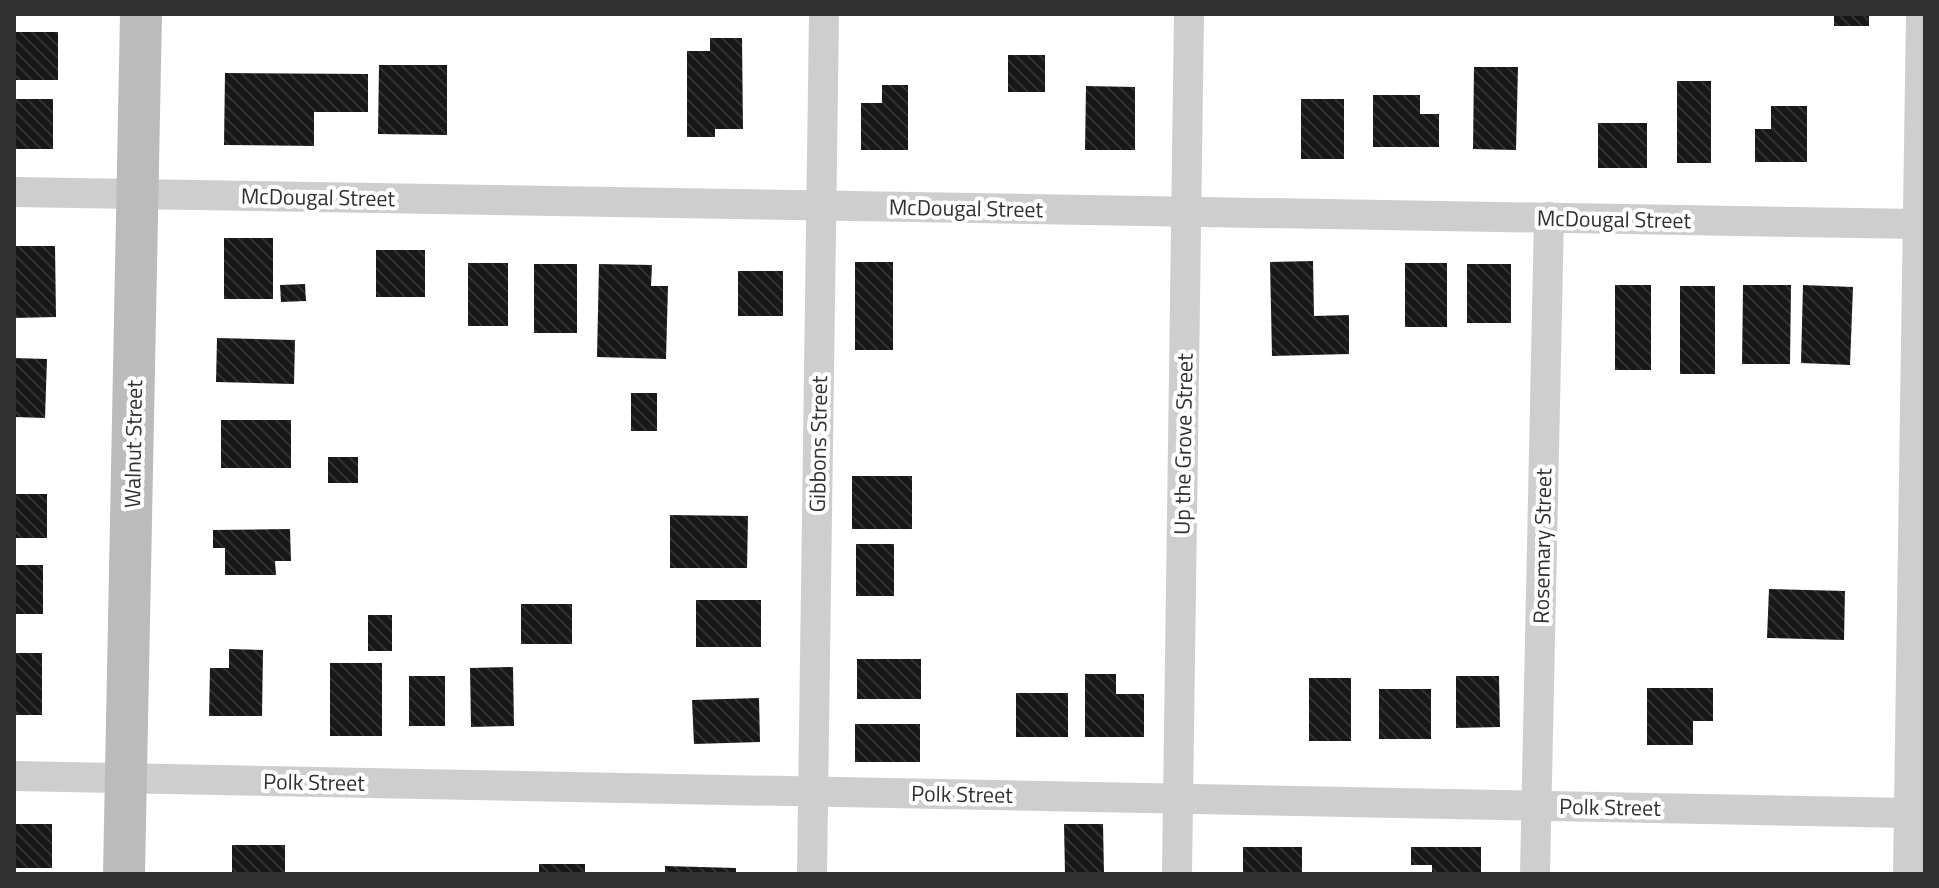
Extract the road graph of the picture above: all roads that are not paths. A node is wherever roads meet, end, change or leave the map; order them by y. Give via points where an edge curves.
1 (141, 14) edge
2 (824, 14) edge
3 (1189, 14) edge
4 (1921, 14) edge
5 (14, 192) edge
6 (138, 194) junction
7 (821, 205) junction
8 (1187, 212) junction
9 (1549, 217) junction
10 (1919, 224) junction
11 (1918, 745) edge
12 (14, 776) edge
13 (126, 778) junction
14 (813, 791) junction
15 (1178, 799) junction
16 (1536, 805) junction
17 (1911, 813) junction
18 (124, 874) edge
19 (812, 874) edge
20 (1177, 874) edge
21 (1535, 874) edge
22 (1908, 874) edge

1 - 6 street, Walnut Street
2 - 7 street, Gibbons Street
3 - 8 street, Up the Grove Street
4 - 10 street
5 - 6 street, McDougal Street
6 - 7 street, McDougal Street
6 - 13 street, Walnut Street
7 - 8 street, McDougal Street
7 - 14 street, Gibbons Street
8 - 9 street, McDougal Street
8 - 15 street, Up the Grove Street
9 - 10 street, McDougal Street
9 - 16 street, Rosemary Street
10 - 11 street
11 - 17 street
12 - 13 street, Polk Street
13 - 14 street, Polk Street
13 - 18 street, Walnut Street
14 - 15 street, Polk Street
14 - 19 street, Gibbons Street
15 - 16 street, Polk Street
15 - 20 street, Up the Grove Street
16 - 17 street, Polk Street
16 - 21 street, Rosemary Street
17 - 22 street

